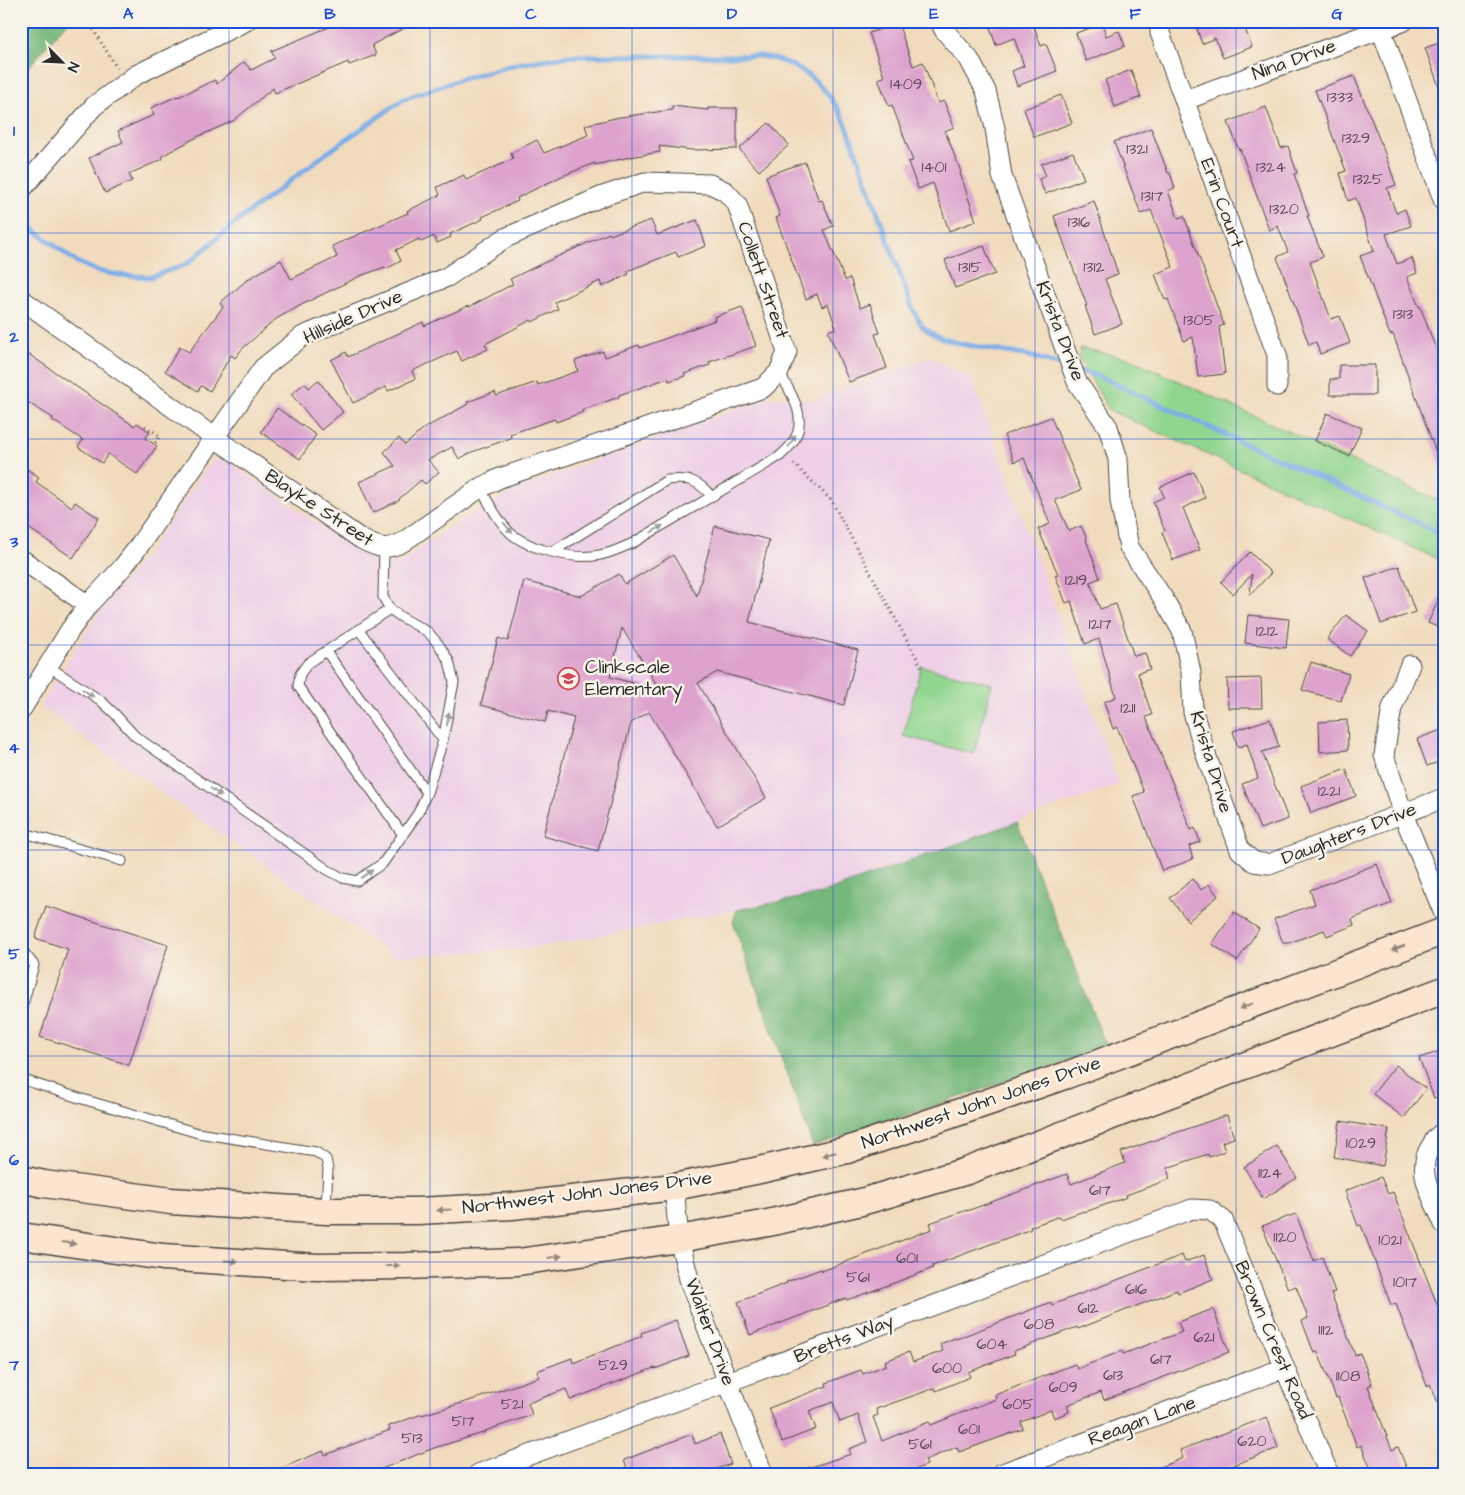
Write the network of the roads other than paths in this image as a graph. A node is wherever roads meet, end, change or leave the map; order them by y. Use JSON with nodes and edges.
{"nodes":[{"id":1,"x":246,"y":21,"type":"edge"},
{"id":2,"x":940,"y":21,"type":"edge"},
{"id":3,"x":1160,"y":21,"type":"edge"},
{"id":4,"x":1404,"y":21,"type":"edge"},
{"id":5,"x":1380,"y":25,"type":"edge"},
{"id":6,"x":1185,"y":100,"type":"junction"},
{"id":7,"x":26,"y":184,"type":"edge"},
{"id":8,"x":725,"y":190,"type":"joint"},
{"id":9,"x":1444,"y":202,"type":"edge"},
{"id":10,"x":21,"y":299,"type":"edge"},
{"id":11,"x":779,"y":372,"type":"junction"},
{"id":12,"x":1277,"y":386,"type":"dead end"},
{"id":13,"x":215,"y":438,"type":"junction"},
{"id":14,"x":480,"y":488,"type":"junction"},
{"id":15,"x":711,"y":496,"type":"junction"},
{"id":16,"x":384,"y":548,"type":"junction"},
{"id":17,"x":552,"y":552,"type":"junction"},
{"id":18,"x":21,"y":559,"type":"edge"},
{"id":19,"x":88,"y":605,"type":"junction"},
{"id":20,"x":390,"y":609,"type":"junction"},
{"id":21,"x":359,"y":630,"type":"junction"},
{"id":22,"x":326,"y":651,"type":"junction"},
{"id":23,"x":1410,"y":665,"type":"dead end"},
{"id":24,"x":48,"y":666,"type":"junction"},
{"id":25,"x":21,"y":710,"type":"edge"},
{"id":26,"x":443,"y":740,"type":"junction"},
{"id":27,"x":427,"y":793,"type":"junction"},
{"id":28,"x":1444,"y":798,"type":"edge"},
{"id":29,"x":1403,"y":814,"type":"junction"},
{"id":30,"x":21,"y":832,"type":"edge"},
{"id":31,"x":403,"y":835,"type":"junction"},
{"id":32,"x":122,"y":861,"type":"dead end"},
{"id":33,"x":1254,"y":862,"type":"joint"},
{"id":34,"x":1444,"y":914,"type":"edge"},
{"id":35,"x":1444,"y":931,"type":"edge"},
{"id":36,"x":21,"y":949,"type":"edge"},
{"id":37,"x":1444,"y":990,"type":"edge"},
{"id":38,"x":21,"y":1011,"type":"edge"},
{"id":39,"x":21,"y":1079,"type":"edge"},
{"id":40,"x":1444,"y":1132,"type":"edge"},
{"id":41,"x":21,"y":1179,"type":"edge"},
{"id":42,"x":674,"y":1187,"type":"junction"},
{"id":43,"x":1210,"y":1210,"type":"joint"},
{"id":44,"x":326,"y":1211,"type":"junction"},
{"id":45,"x":1444,"y":1224,"type":"edge"},
{"id":46,"x":21,"y":1236,"type":"edge"},
{"id":47,"x":679,"y":1239,"type":"junction"},
{"id":48,"x":1284,"y":1368,"type":"junction"},
{"id":49,"x":728,"y":1382,"type":"junction"},
{"id":50,"x":478,"y":1474,"type":"edge"},
{"id":51,"x":763,"y":1474,"type":"edge"},
{"id":52,"x":1000,"y":1474,"type":"edge"},
{"id":53,"x":1329,"y":1474,"type":"edge"}],
"edges":[{"from":1,"to":7,"type":"street"},
{"from":2,"to":33,"type":"street","name":"Krista Drive"},
{"from":3,"to":6,"type":"street","name":"Erin Court"},
{"from":4,"to":5,"type":"street","name":"Nina Drive"},
{"from":5,"to":6,"type":"street","name":"Nina Drive"},
{"from":5,"to":9,"type":"street"},
{"from":6,"to":12,"type":"street","name":"Erin Court"},
{"from":8,"to":11,"type":"street","name":"Collett Street"},
{"from":8,"to":13,"type":"street","name":"Hillside Drive"},
{"from":10,"to":13,"type":"street","name":"Blayke Street"},
{"from":11,"to":14,"type":"street","name":"Blayke Street"},
{"from":15,"to":11,"type":"lane","one_way":true},
{"from":13,"to":16,"type":"street","name":"Blayke Street"},
{"from":13,"to":19,"type":"street","name":"Hillside Drive"},
{"from":14,"to":16,"type":"street","name":"Blayke Street"},
{"from":14,"to":17,"type":"lane","one_way":true},
{"from":17,"to":15,"type":"lane","one_way":true},
{"from":15,"to":17,"type":"lane"},
{"from":16,"to":20,"type":"lane"},
{"from":18,"to":19,"type":"street"},
{"from":19,"to":24,"type":"street","name":"Hillside Drive"},
{"from":20,"to":21,"type":"lane"},
{"from":26,"to":20,"type":"lane","one_way":true},
{"from":21,"to":22,"type":"lane"},
{"from":21,"to":26,"type":"lane"},
{"from":22,"to":27,"type":"lane"},
{"from":22,"to":31,"type":"lane"},
{"from":23,"to":29,"type":"street"},
{"from":24,"to":25,"type":"street","name":"Hillside Drive"},
{"from":24,"to":31,"type":"lane","one_way":true},
{"from":26,"to":27,"type":"lane"},
{"from":27,"to":31,"type":"lane"},
{"from":28,"to":29,"type":"street","name":"Daughters Drive"},
{"from":29,"to":33,"type":"street","name":"Daughters Drive"},
{"from":29,"to":34,"type":"street"},
{"from":30,"to":32,"type":"lane"},
{"from":35,"to":42,"type":"main road","name":"Northwest John Jones Drive","one_way":true},
{"from":36,"to":38,"type":"lane"},
{"from":37,"to":47,"type":"main road"},
{"from":39,"to":44,"type":"lane"},
{"from":40,"to":45,"type":"street"},
{"from":41,"to":44,"type":"main road","name":"Northwest John Jones Drive"},
{"from":42,"to":44,"type":"main road","name":"Northwest John Jones Drive","one_way":true},
{"from":42,"to":47,"type":"street","name":"Walter Drive"},
{"from":43,"to":48,"type":"street","name":"Brown Crest Road"},
{"from":43,"to":49,"type":"street","name":"Bretts Way"},
{"from":46,"to":47,"type":"main road","one_way":true},
{"from":47,"to":49,"type":"street","name":"Walter Drive"},
{"from":48,"to":52,"type":"street","name":"Reagan Lane"},
{"from":48,"to":53,"type":"street","name":"Brown Crest Road"},
{"from":49,"to":50,"type":"street","name":"Bretts Way"},
{"from":49,"to":51,"type":"street","name":"Walter Drive"}]}
